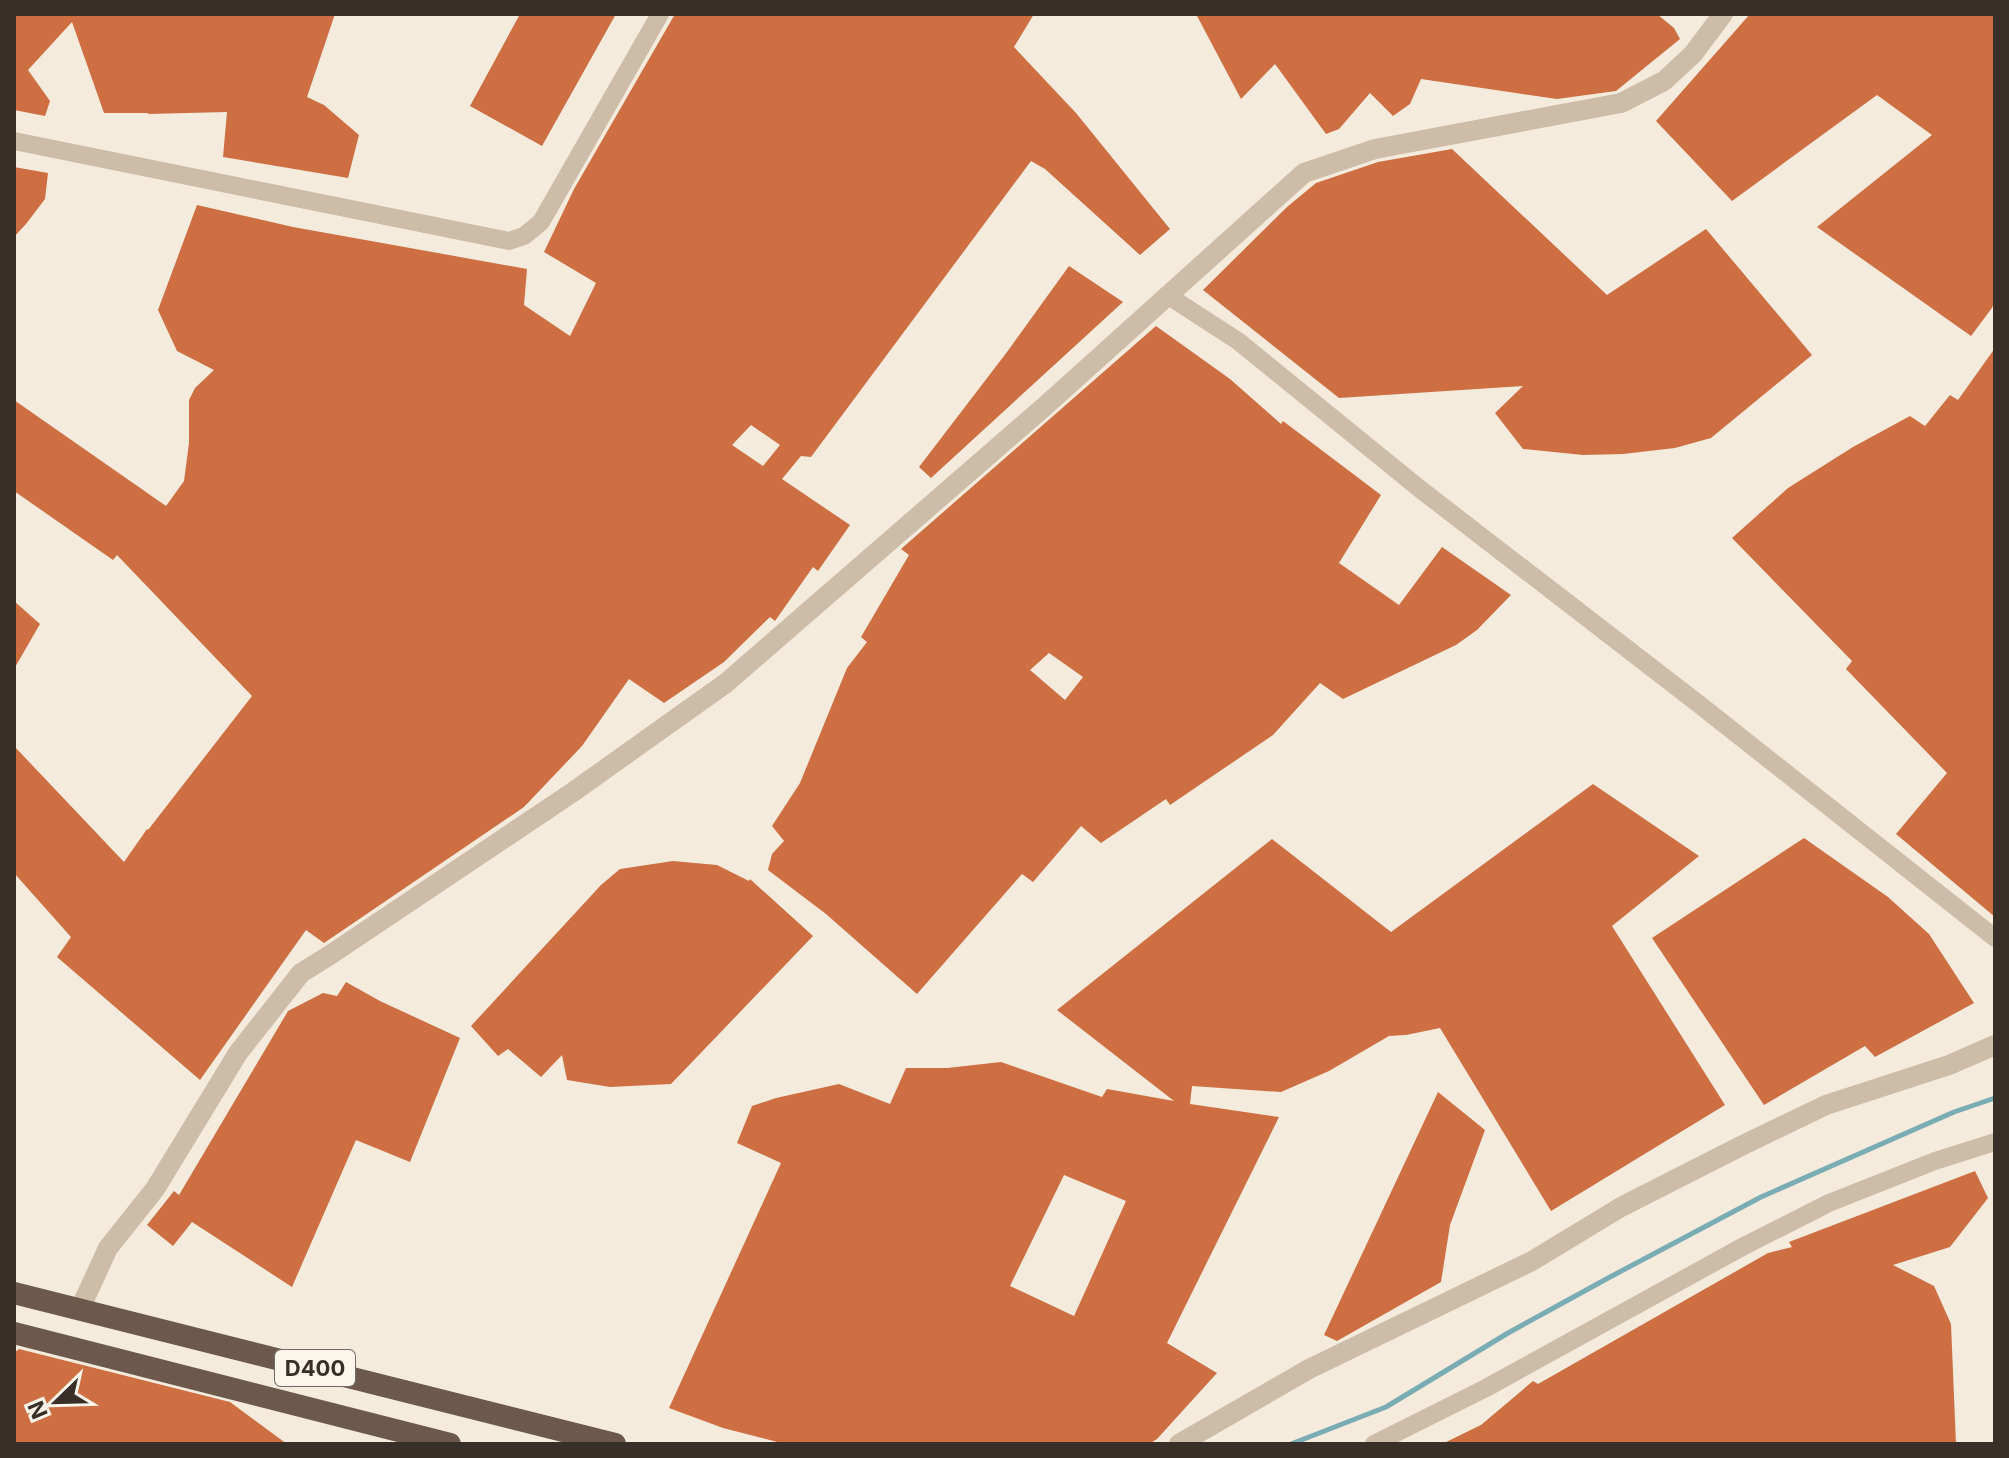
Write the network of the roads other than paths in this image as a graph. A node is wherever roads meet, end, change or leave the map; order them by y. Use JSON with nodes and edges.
{"nodes":[{"id":1,"x":660,"y":14,"type":"edge"},
{"id":2,"x":1723,"y":14,"type":"edge"},
{"id":3,"x":14,"y":141,"type":"edge"},
{"id":4,"x":1167,"y":295,"type":"junction"},
{"id":5,"x":1995,"y":938,"type":"edge"},
{"id":6,"x":1995,"y":1045,"type":"edge"},
{"id":7,"x":1995,"y":1142,"type":"edge"},
{"id":8,"x":14,"y":1293,"type":"edge"},
{"id":9,"x":80,"y":1309,"type":"junction"},
{"id":10,"x":14,"y":1333,"type":"edge"},
{"id":11,"x":450,"y":1444,"type":"edge"},
{"id":12,"x":615,"y":1444,"type":"edge"},
{"id":13,"x":1179,"y":1444,"type":"edge"},
{"id":14,"x":1374,"y":1444,"type":"edge"}],
"edges":[{"from":1,"to":3,"type":"street"},
{"from":2,"to":4,"type":"street"},
{"from":4,"to":5,"type":"street"},
{"from":4,"to":9,"type":"street"},
{"from":6,"to":13,"type":"street"},
{"from":7,"to":14,"type":"street"},
{"from":8,"to":9,"type":"highway","number":"D400"},
{"from":9,"to":12,"type":"highway","number":"D400"},
{"from":10,"to":11,"type":"highway","number":"D400"}]}
